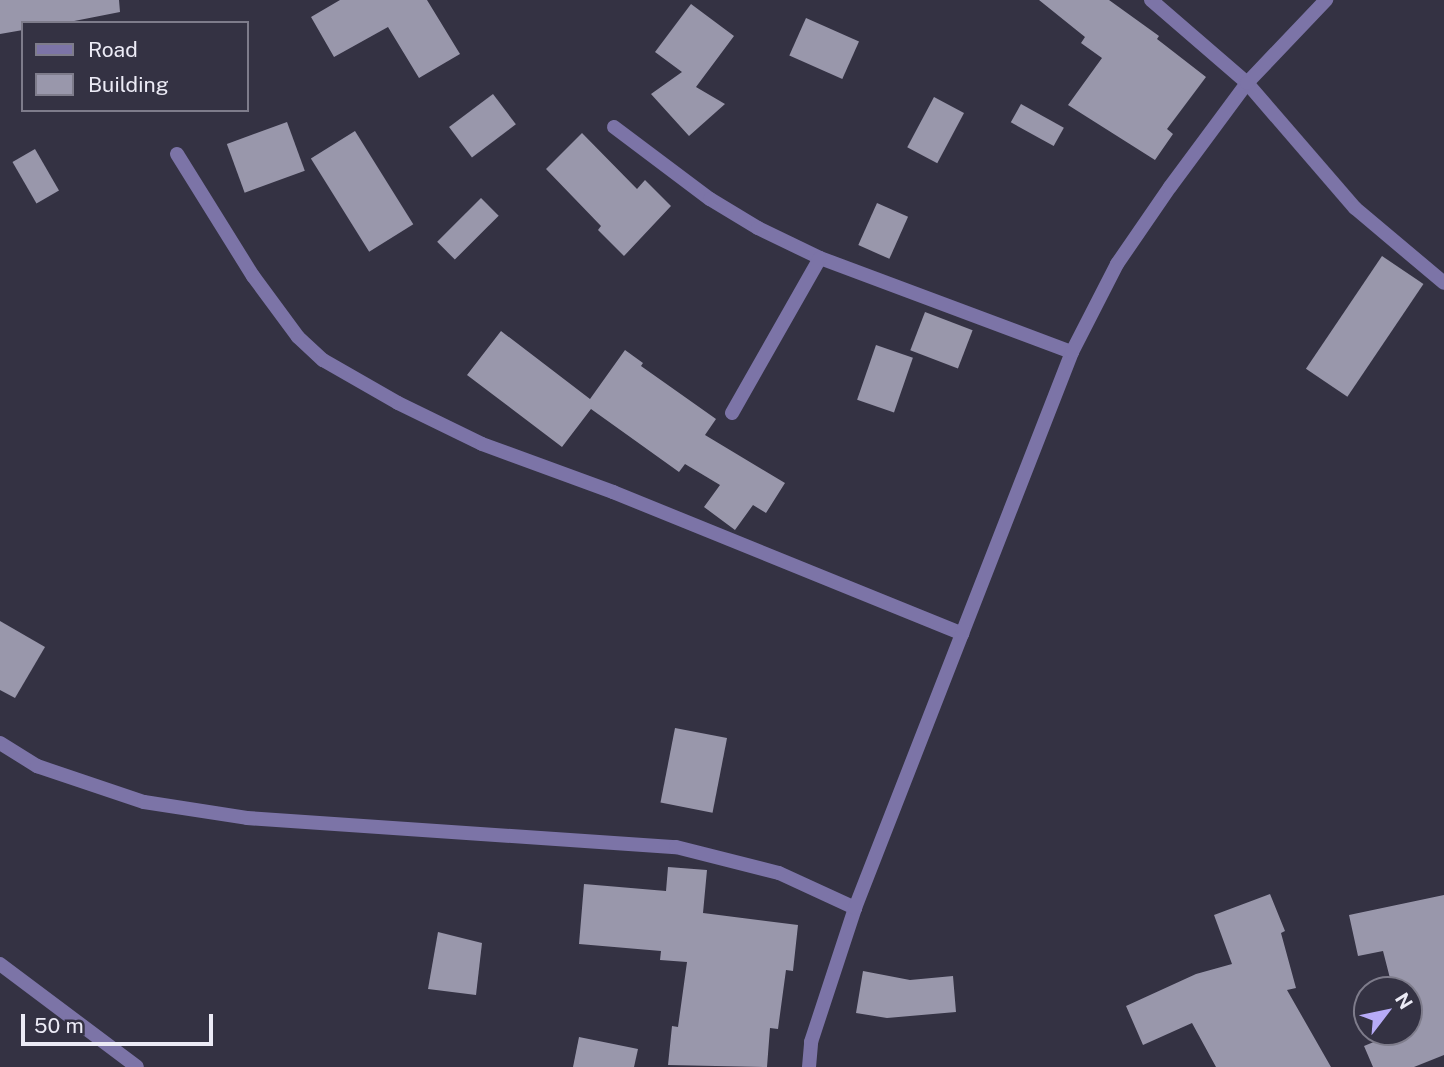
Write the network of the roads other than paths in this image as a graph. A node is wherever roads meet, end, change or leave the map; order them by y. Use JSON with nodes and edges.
{"nodes":[{"id":1,"x":1151,"y":0,"type":"edge"},
{"id":2,"x":1325,"y":0,"type":"edge"},
{"id":3,"x":1247,"y":83,"type":"junction"},
{"id":4,"x":614,"y":127,"type":"dead end"},
{"id":5,"x":177,"y":154,"type":"dead end"},
{"id":6,"x":820,"y":258,"type":"junction"},
{"id":7,"x":1444,"y":283,"type":"edge"},
{"id":8,"x":1072,"y":352,"type":"junction"},
{"id":9,"x":732,"y":413,"type":"dead end"},
{"id":10,"x":962,"y":634,"type":"junction"},
{"id":11,"x":0,"y":743,"type":"edge"},
{"id":12,"x":855,"y":908,"type":"junction"},
{"id":13,"x":0,"y":964,"type":"edge"},
{"id":14,"x":137,"y":1067,"type":"edge"},
{"id":15,"x":809,"y":1067,"type":"edge"}],
"edges":[{"from":1,"to":3,"type":"street"},
{"from":2,"to":3,"type":"street"},
{"from":3,"to":7,"type":"street"},
{"from":3,"to":8,"type":"street"},
{"from":4,"to":6,"type":"street"},
{"from":5,"to":10,"type":"street"},
{"from":6,"to":8,"type":"street"},
{"from":6,"to":9,"type":"street"},
{"from":8,"to":10,"type":"street"},
{"from":10,"to":12,"type":"street"},
{"from":11,"to":12,"type":"street"},
{"from":12,"to":15,"type":"street"},
{"from":13,"to":14,"type":"street"}]}
